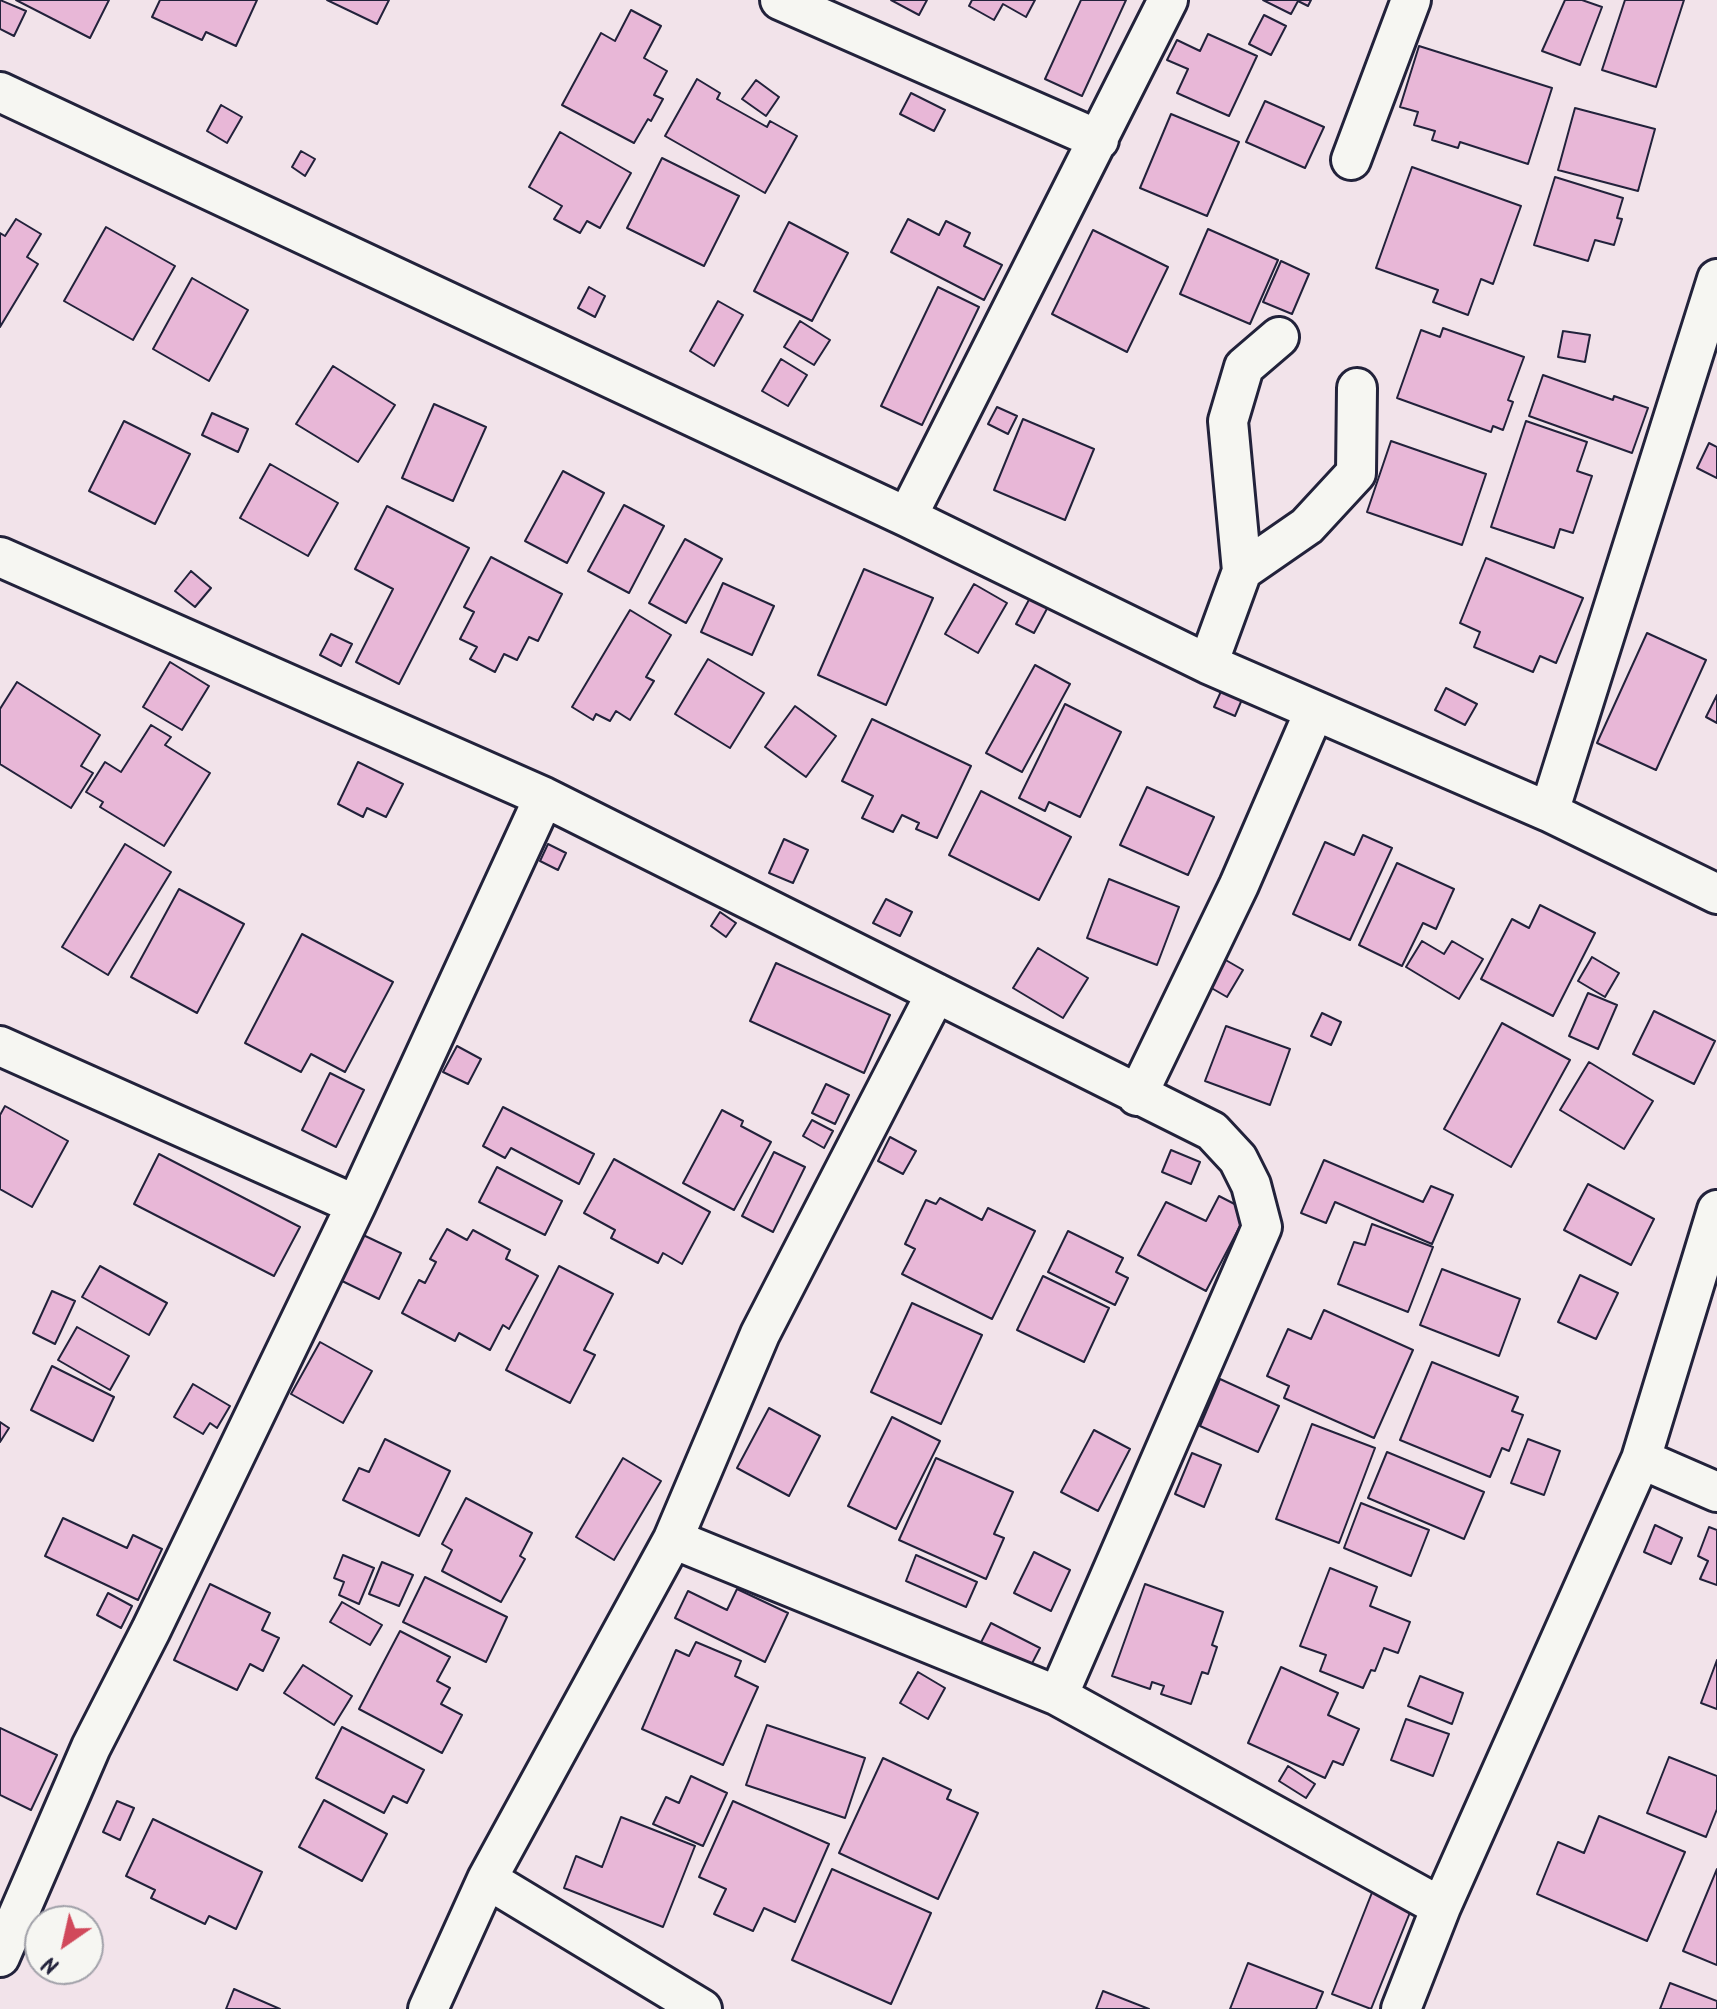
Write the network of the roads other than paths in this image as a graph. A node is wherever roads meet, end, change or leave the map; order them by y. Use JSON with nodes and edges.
{"nodes":[{"id":1,"x":780,"y":0,"type":"edge"},
{"id":2,"x":1168,"y":0,"type":"edge"},
{"id":3,"x":1411,"y":0,"type":"edge"},
{"id":4,"x":0,"y":92,"type":"edge"},
{"id":5,"x":1099,"y":140,"type":"junction"},
{"id":6,"x":1351,"y":160,"type":"dead end"},
{"id":7,"x":1717,"y":279,"type":"edge"},
{"id":8,"x":1279,"y":337,"type":"dead end"},
{"id":9,"x":1357,"y":388,"type":"dead end"},
{"id":10,"x":907,"y":517,"type":"junction"},
{"id":11,"x":0,"y":557,"type":"edge"},
{"id":12,"x":1242,"y":571,"type":"junction"},
{"id":13,"x":1208,"y":664,"type":"junction"},
{"id":14,"x":1314,"y":712,"type":"junction"},
{"id":15,"x":544,"y":797,"type":"junction"},
{"id":16,"x":1549,"y":812,"type":"junction"},
{"id":17,"x":1717,"y":894,"type":"edge"},
{"id":18,"x":936,"y":993,"type":"junction"},
{"id":19,"x":0,"y":1046,"type":"edge"},
{"id":20,"x":1137,"y":1096,"type":"junction"},
{"id":21,"x":356,"y":1205,"type":"junction"},
{"id":22,"x":1717,"y":1210,"type":"edge"},
{"id":23,"x":1641,"y":1459,"type":"junction"},
{"id":24,"x":1717,"y":1492,"type":"edge"},
{"id":25,"x":673,"y":1539,"type":"junction"},
{"id":26,"x":1058,"y":1696,"type":"junction"},
{"id":27,"x":487,"y":1879,"type":"junction"},
{"id":28,"x":1441,"y":1907,"type":"junction"},
{"id":29,"x":0,"y":1957,"type":"edge"},
{"id":30,"x":428,"y":2009,"type":"edge"},
{"id":31,"x":702,"y":2009,"type":"edge"},
{"id":32,"x":1401,"y":2009,"type":"edge"}],
"edges":[{"from":1,"to":5,"type":"street"},
{"from":2,"to":5,"type":"street"},
{"from":3,"to":6,"type":"street"},
{"from":4,"to":10,"type":"street"},
{"from":5,"to":10,"type":"street"},
{"from":7,"to":16,"type":"street"},
{"from":8,"to":12,"type":"street"},
{"from":9,"to":12,"type":"street"},
{"from":10,"to":13,"type":"street"},
{"from":11,"to":15,"type":"street"},
{"from":12,"to":13,"type":"street"},
{"from":13,"to":14,"type":"street"},
{"from":14,"to":16,"type":"street"},
{"from":14,"to":20,"type":"street"},
{"from":15,"to":18,"type":"street"},
{"from":15,"to":21,"type":"street"},
{"from":16,"to":17,"type":"street"},
{"from":18,"to":20,"type":"street"},
{"from":18,"to":25,"type":"street"},
{"from":19,"to":21,"type":"street"},
{"from":20,"to":26,"type":"street"},
{"from":21,"to":29,"type":"street"},
{"from":22,"to":23,"type":"street"},
{"from":23,"to":24,"type":"street"},
{"from":23,"to":28,"type":"street"},
{"from":25,"to":26,"type":"street"},
{"from":25,"to":27,"type":"street"},
{"from":26,"to":28,"type":"street"},
{"from":27,"to":30,"type":"street"},
{"from":27,"to":31,"type":"street"},
{"from":28,"to":32,"type":"street"}]}
